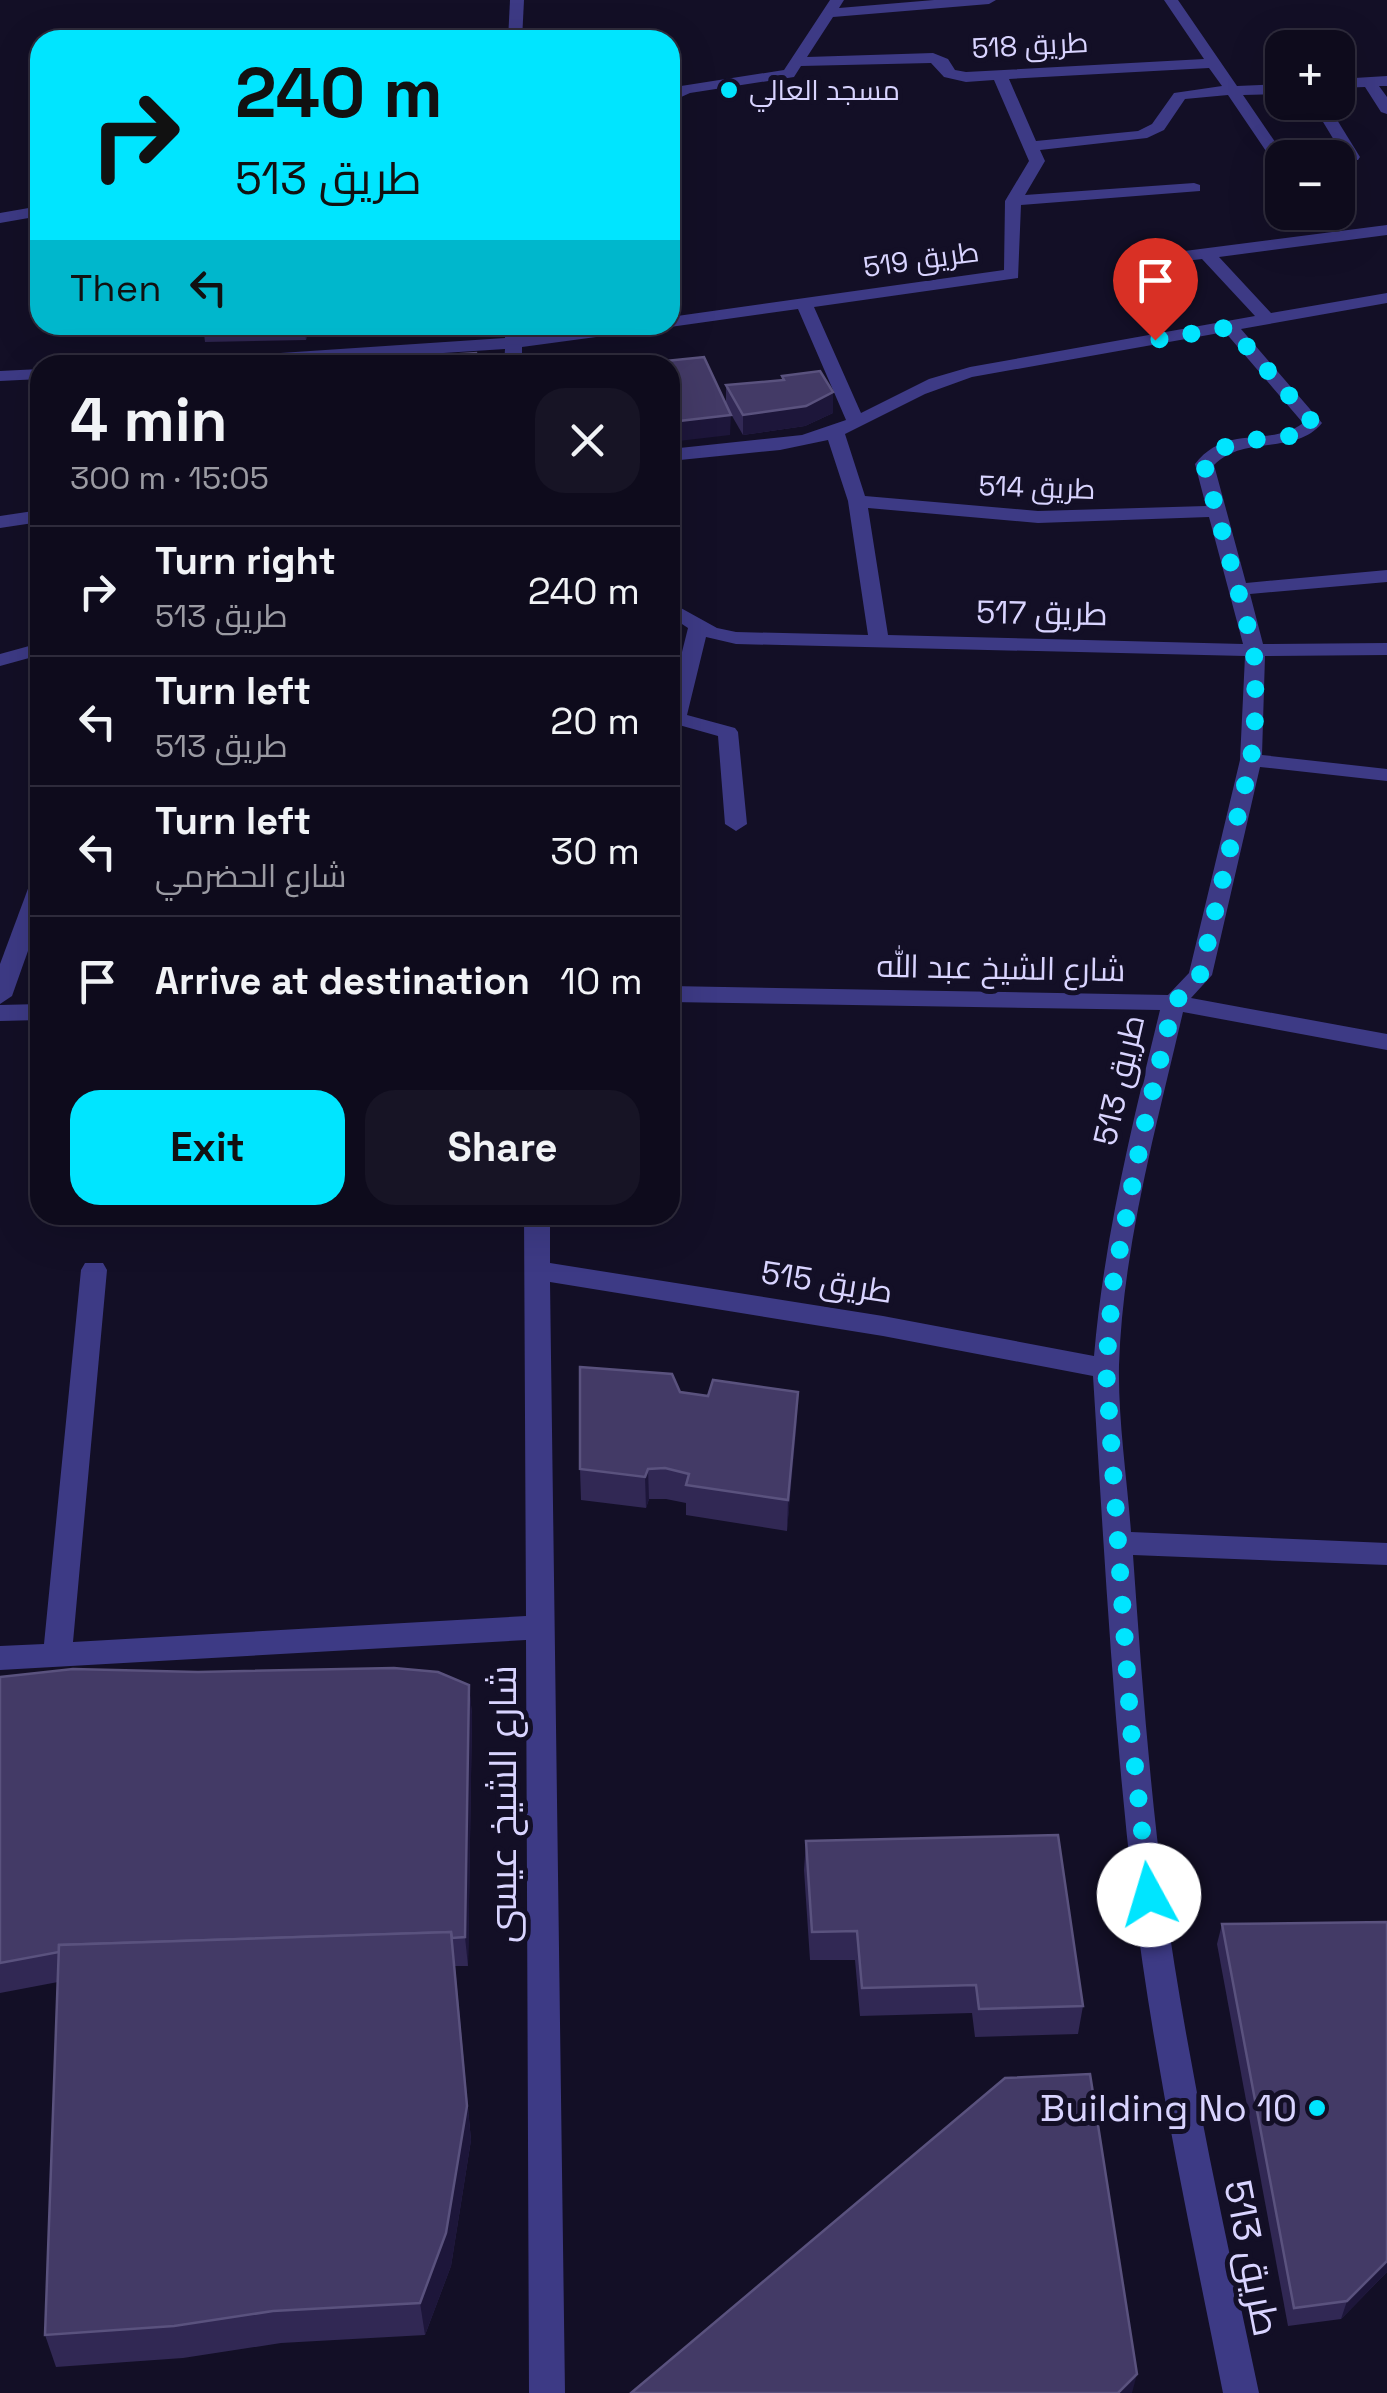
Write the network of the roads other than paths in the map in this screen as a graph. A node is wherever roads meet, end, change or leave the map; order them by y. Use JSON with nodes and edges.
{"nodes":[{"id":1,"x":517,"y":0,"type":"edge"},
{"id":2,"x":989,"y":0,"type":"edge"},
{"id":3,"x":1171,"y":0,"type":"edge"},
{"id":4,"x":832,"y":7,"type":"edge"},
{"id":5,"x":516,"y":30,"type":"edge"},
{"id":6,"x":800,"y":62,"type":"junction"},
{"id":7,"x":1212,"y":64,"type":"junction"},
{"id":8,"x":999,"y":75,"type":"junction"},
{"id":9,"x":1387,"y":80,"type":"edge"},
{"id":10,"x":1369,"y":82,"type":"junction"},
{"id":11,"x":1355,"y":83,"type":"edge"},
{"id":12,"x":1265,"y":89,"type":"edge"},
{"id":13,"x":680,"y":92,"type":"edge"},
{"id":14,"x":1234,"y":92,"type":"junction"},
{"id":15,"x":1387,"y":109,"type":"edge"},
{"id":16,"x":1266,"y":140,"type":"edge"},
{"id":17,"x":1033,"y":146,"type":"junction"},
{"id":18,"x":1194,"y":188,"type":"dead end"},
{"id":19,"x":1013,"y":201,"type":"junction"},
{"id":20,"x":30,"y":212,"type":"edge"},
{"id":21,"x":0,"y":218,"type":"edge"},
{"id":22,"x":1387,"y":230,"type":"edge"},
{"id":23,"x":1207,"y":254,"type":"junction"},
{"id":24,"x":1144,"y":261,"type":"dead end"},
{"id":25,"x":1387,"y":298,"type":"edge"},
{"id":26,"x":804,"y":304,"type":"junction"},
{"id":27,"x":1267,"y":319,"type":"junction"},
{"id":28,"x":680,"y":321,"type":"edge"},
{"id":29,"x":1230,"y":327,"type":"junction"},
{"id":30,"x":503,"y":335,"type":"edge"},
{"id":31,"x":285,"y":355,"type":"edge"},
{"id":32,"x":30,"y":374,"type":"edge"},
{"id":33,"x":0,"y":376,"type":"edge"},
{"id":34,"x":855,"y":421,"type":"junction"},
{"id":35,"x":835,"y":432,"type":"junction"},
{"id":36,"x":680,"y":454,"type":"edge"},
{"id":37,"x":857,"y":501,"type":"junction"},
{"id":38,"x":1216,"y":511,"type":"junction"},
{"id":39,"x":30,"y":518,"type":"edge"},
{"id":40,"x":0,"y":522,"type":"edge"},
{"id":41,"x":1387,"y":576,"type":"edge"},
{"id":42,"x":1241,"y":589,"type":"junction"},
{"id":43,"x":680,"y":614,"type":"edge"},
{"id":44,"x":699,"y":625,"type":"junction"},
{"id":45,"x":879,"y":642,"type":"junction"},
{"id":46,"x":1387,"y":649,"type":"edge"},
{"id":47,"x":1254,"y":650,"type":"junction"},
{"id":48,"x":30,"y":652,"type":"edge"},
{"id":49,"x":0,"y":660,"type":"edge"},
{"id":50,"x":680,"y":694,"type":"edge"},
{"id":51,"x":680,"y":722,"type":"edge"},
{"id":52,"x":1251,"y":760,"type":"junction"},
{"id":53,"x":1387,"y":774,"type":"edge"},
{"id":54,"x":736,"y":824,"type":"dead end"},
{"id":55,"x":30,"y":914,"type":"edge"},
{"id":56,"x":680,"y":994,"type":"edge"},
{"id":57,"x":0,"y":996,"type":"edge"},
{"id":58,"x":1174,"y":1003,"type":"junction"},
{"id":59,"x":30,"y":1012,"type":"edge"},
{"id":60,"x":0,"y":1014,"type":"edge"},
{"id":61,"x":1387,"y":1042,"type":"edge"},
{"id":62,"x":538,"y":1225,"type":"edge"},
{"id":63,"x":94,"y":1270,"type":"dead end"},
{"id":64,"x":536,"y":1270,"type":"junction"},
{"id":65,"x":1106,"y":1368,"type":"junction"},
{"id":66,"x":1118,"y":1543,"type":"junction"},
{"id":67,"x":1387,"y":1554,"type":"edge"},
{"id":68,"x":542,"y":1627,"type":"junction"},
{"id":69,"x":57,"y":1654,"type":"junction"},
{"id":70,"x":0,"y":1658,"type":"edge"},
{"id":71,"x":547,"y":2393,"type":"edge"},
{"id":72,"x":1242,"y":2393,"type":"edge"}],
"edges":[{"from":1,"to":5,"type":"street"},
{"from":2,"to":4,"type":"street"},
{"from":3,"to":7,"type":"street"},
{"from":4,"to":6,"type":"street"},
{"from":6,"to":8,"type":"street","name":"طريق 518"},
{"from":6,"to":13,"type":"street"},
{"from":7,"to":8,"type":"street","name":"طريق 518"},
{"from":7,"to":14,"type":"street"},
{"from":8,"to":17,"type":"street"},
{"from":9,"to":10,"type":"street"},
{"from":10,"to":11,"type":"street"},
{"from":10,"to":15,"type":"street"},
{"from":12,"to":14,"type":"street"},
{"from":14,"to":16,"type":"street"},
{"from":14,"to":17,"type":"street"},
{"from":17,"to":19,"type":"street","name":"طريق 519"},
{"from":18,"to":19,"type":"street"},
{"from":19,"to":26,"type":"street","name":"طريق 519"},
{"from":20,"to":21,"type":"street"},
{"from":22,"to":23,"type":"street"},
{"from":23,"to":24,"type":"street"},
{"from":23,"to":27,"type":"street"},
{"from":25,"to":27,"type":"street"},
{"from":26,"to":28,"type":"street","name":"طريق 519"},
{"from":26,"to":34,"type":"street"},
{"from":27,"to":29,"type":"street"},
{"from":29,"to":34,"type":"street"},
{"from":29,"to":38,"type":"street","name":"طريق 513"},
{"from":30,"to":31,"type":"street"},
{"from":32,"to":33,"type":"street"},
{"from":34,"to":35,"type":"street"},
{"from":35,"to":36,"type":"street"},
{"from":35,"to":37,"type":"street"},
{"from":37,"to":38,"type":"street","name":"طريق 514"},
{"from":37,"to":45,"type":"street"},
{"from":38,"to":42,"type":"street","name":"طريق 513"},
{"from":39,"to":40,"type":"street"},
{"from":41,"to":42,"type":"street"},
{"from":42,"to":47,"type":"street","name":"طريق 513"},
{"from":43,"to":44,"type":"street","name":"طريق 517"},
{"from":44,"to":45,"type":"street","name":"طريق 517"},
{"from":44,"to":50,"type":"street"},
{"from":45,"to":47,"type":"street","name":"طريق 517"},
{"from":46,"to":47,"type":"street","name":"طريق 517"},
{"from":47,"to":52,"type":"street","name":"طريق 513"},
{"from":48,"to":49,"type":"street"},
{"from":51,"to":54,"type":"street"},
{"from":52,"to":53,"type":"street"},
{"from":52,"to":58,"type":"street","name":"طريق 513"},
{"from":55,"to":57,"type":"street"},
{"from":56,"to":58,"type":"street","name":"شارع الشيخ عبد الله"},
{"from":58,"to":61,"type":"street","name":"شارع الشيخ عبد الله"},
{"from":58,"to":65,"type":"street","name":"طريق 513"},
{"from":59,"to":60,"type":"street"},
{"from":62,"to":64,"type":"street","name":"شارع الشيخ عيسى"},
{"from":63,"to":69,"type":"street"},
{"from":64,"to":65,"type":"street","name":"طريق 515"},
{"from":64,"to":68,"type":"street","name":"شارع الشيخ عيسى"},
{"from":65,"to":66,"type":"street","name":"طريق 513"},
{"from":66,"to":67,"type":"street"},
{"from":66,"to":72,"type":"street","name":"طريق 513"},
{"from":68,"to":69,"type":"street"},
{"from":68,"to":71,"type":"street","name":"شارع الشيخ عيسى"},
{"from":69,"to":70,"type":"street"}]}
